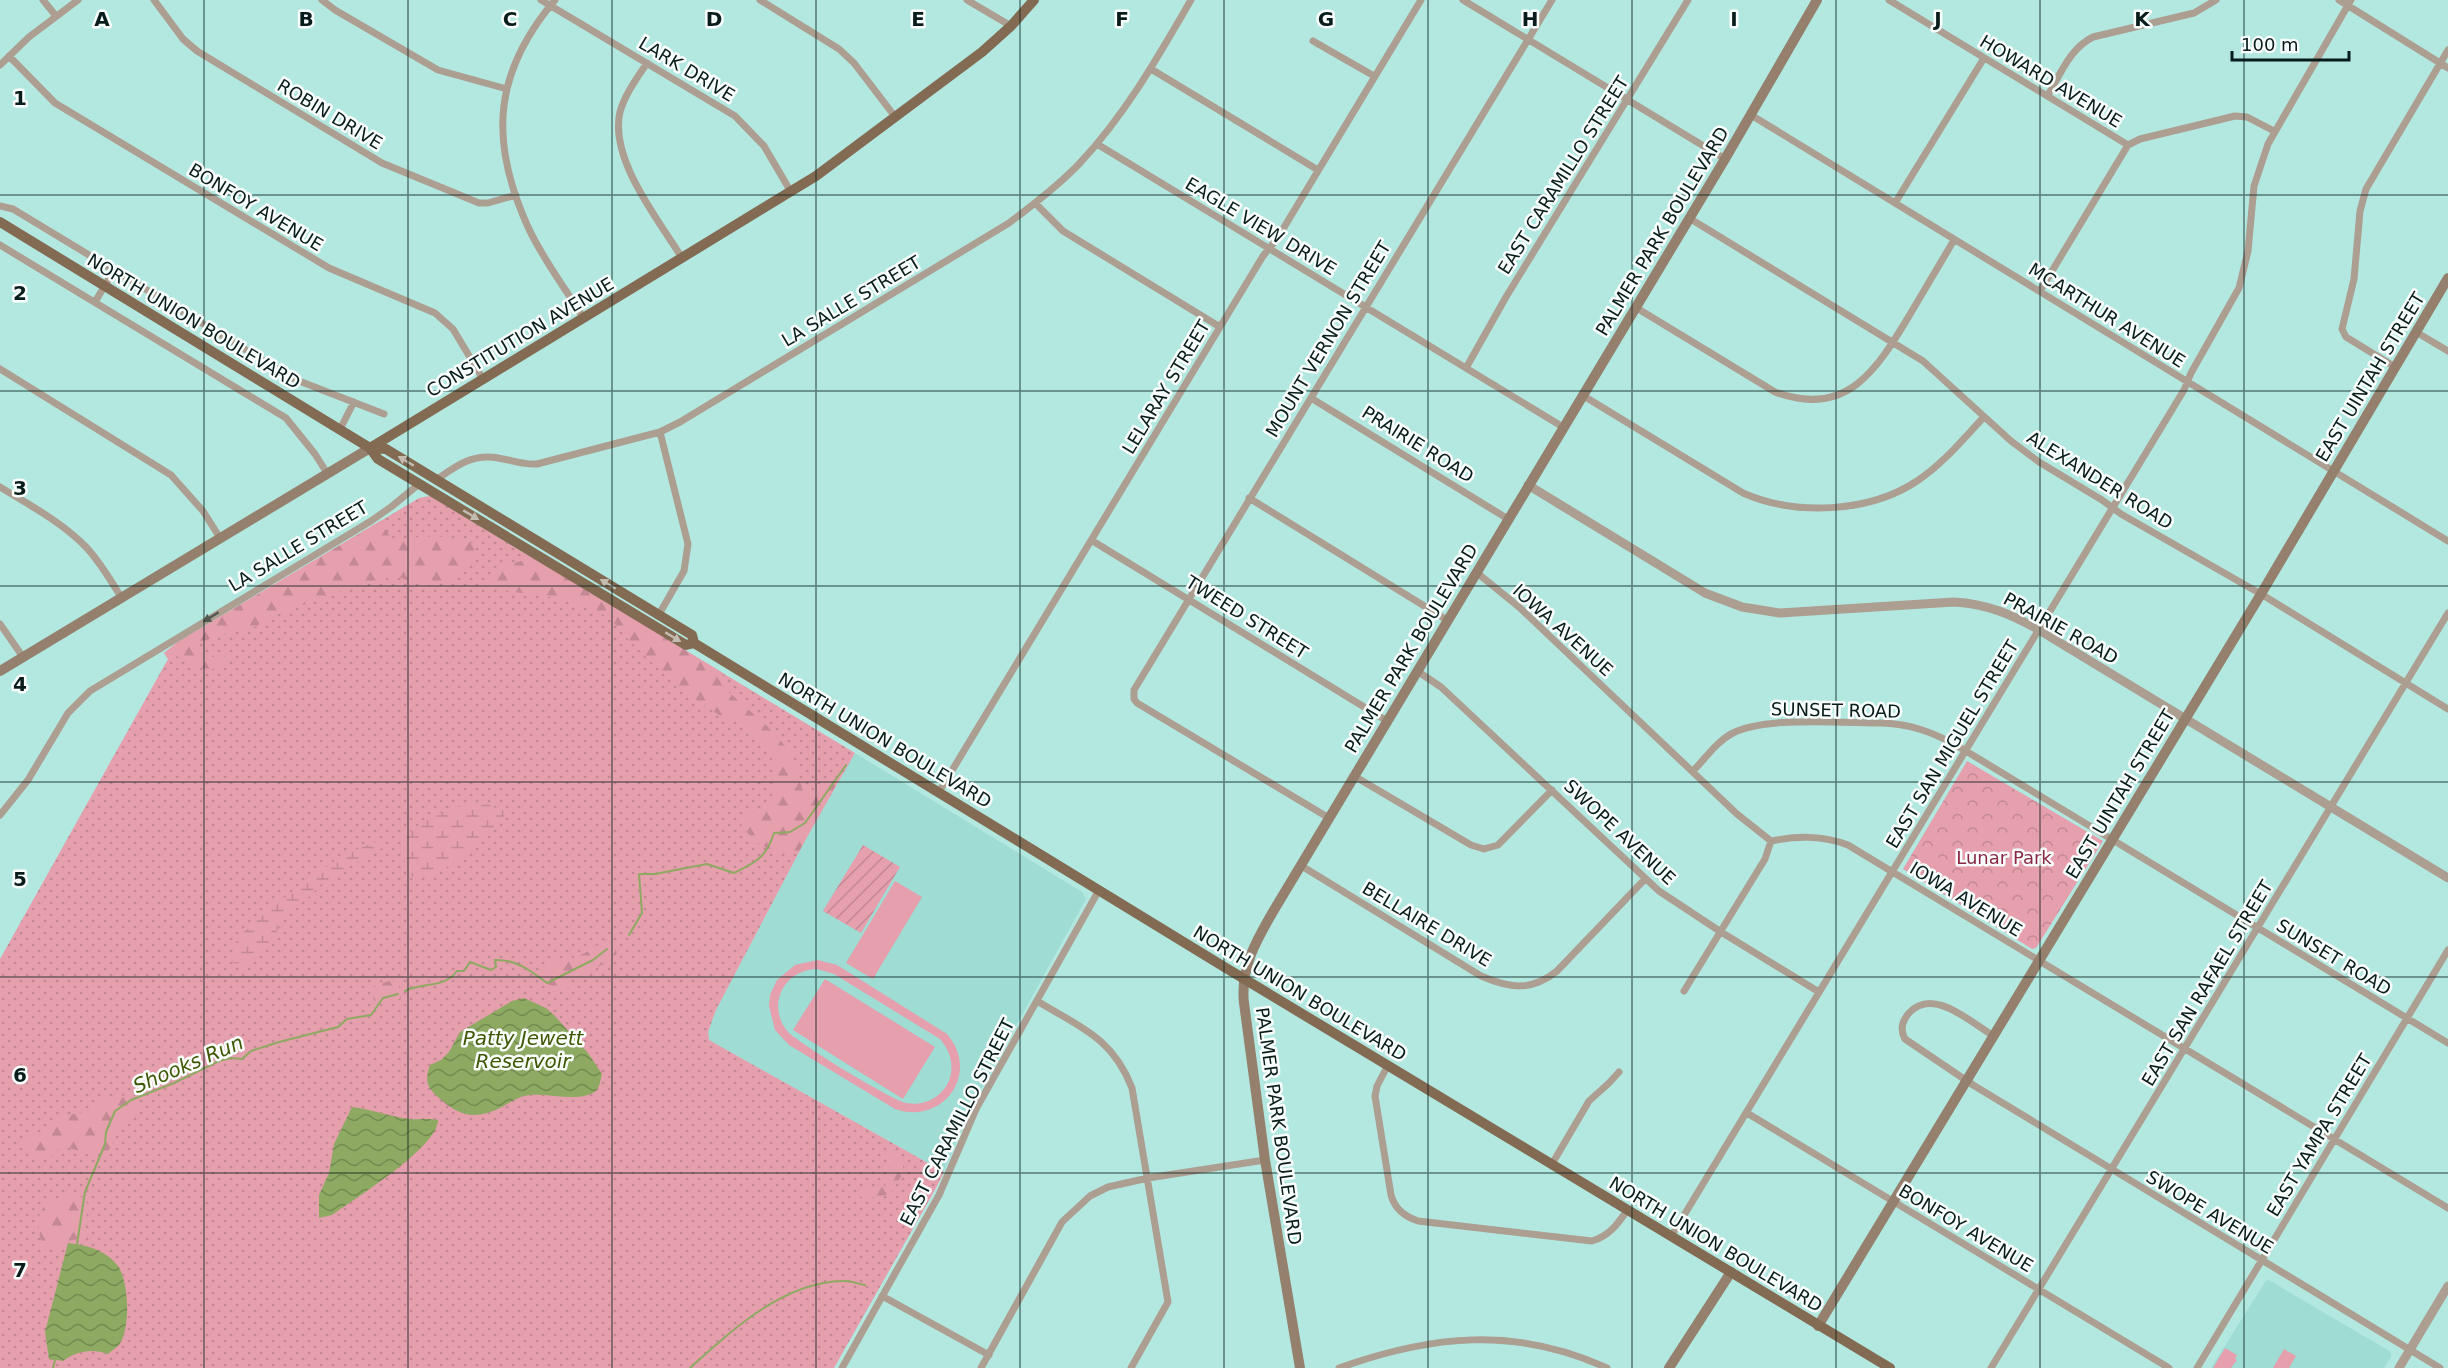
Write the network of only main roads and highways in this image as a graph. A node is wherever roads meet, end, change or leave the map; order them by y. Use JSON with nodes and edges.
{"nodes":[{"id":1,"x":1034,"y":0,"type":"edge"},
{"id":2,"x":1817,"y":0,"type":"edge"},
{"id":3,"x":0,"y":222,"type":"edge"},
{"id":4,"x":2448,"y":278,"type":"edge"},
{"id":5,"x":370,"y":448,"type":"junction"},
{"id":6,"x":694,"y":643,"type":"junction"},
{"id":7,"x":0,"y":671,"type":"edge"},
{"id":8,"x":1244,"y":977,"type":"junction"},
{"id":9,"x":1731,"y":1272,"type":"junction"},
{"id":10,"x":1818,"y":1326,"type":"junction"},
{"id":11,"x":1300,"y":1368,"type":"edge"},
{"id":12,"x":1669,"y":1368,"type":"edge"},
{"id":13,"x":1890,"y":1368,"type":"edge"}],
"edges":[{"from":1,"to":5,"type":"main road","name":"CONSTITUTION AVENUE"},
{"from":2,"to":8,"type":"main road","name":"PALMER PARK BOULEVARD"},
{"from":3,"to":5,"type":"main road","name":"NORTH UNION BOULEVARD"},
{"from":4,"to":10,"type":"main road","name":"EAST UINTAH STREET"},
{"from":5,"to":6,"type":"main road","name":"NORTH UNION BOULEVARD","one_way":true},
{"from":6,"to":5,"type":"main road","name":"NORTH UNION BOULEVARD","one_way":true},
{"from":5,"to":7,"type":"main road","name":"CONSTITUTION AVENUE"},
{"from":6,"to":8,"type":"main road","name":"NORTH UNION BOULEVARD"},
{"from":8,"to":9,"type":"main road","name":"NORTH UNION BOULEVARD"},
{"from":8,"to":11,"type":"main road","name":"PALMER PARK BOULEVARD"},
{"from":9,"to":10,"type":"main road","name":"NORTH UNION BOULEVARD"},
{"from":9,"to":12,"type":"main road"},
{"from":10,"to":13,"type":"main road","name":"NORTH UNION BOULEVARD"}]}
